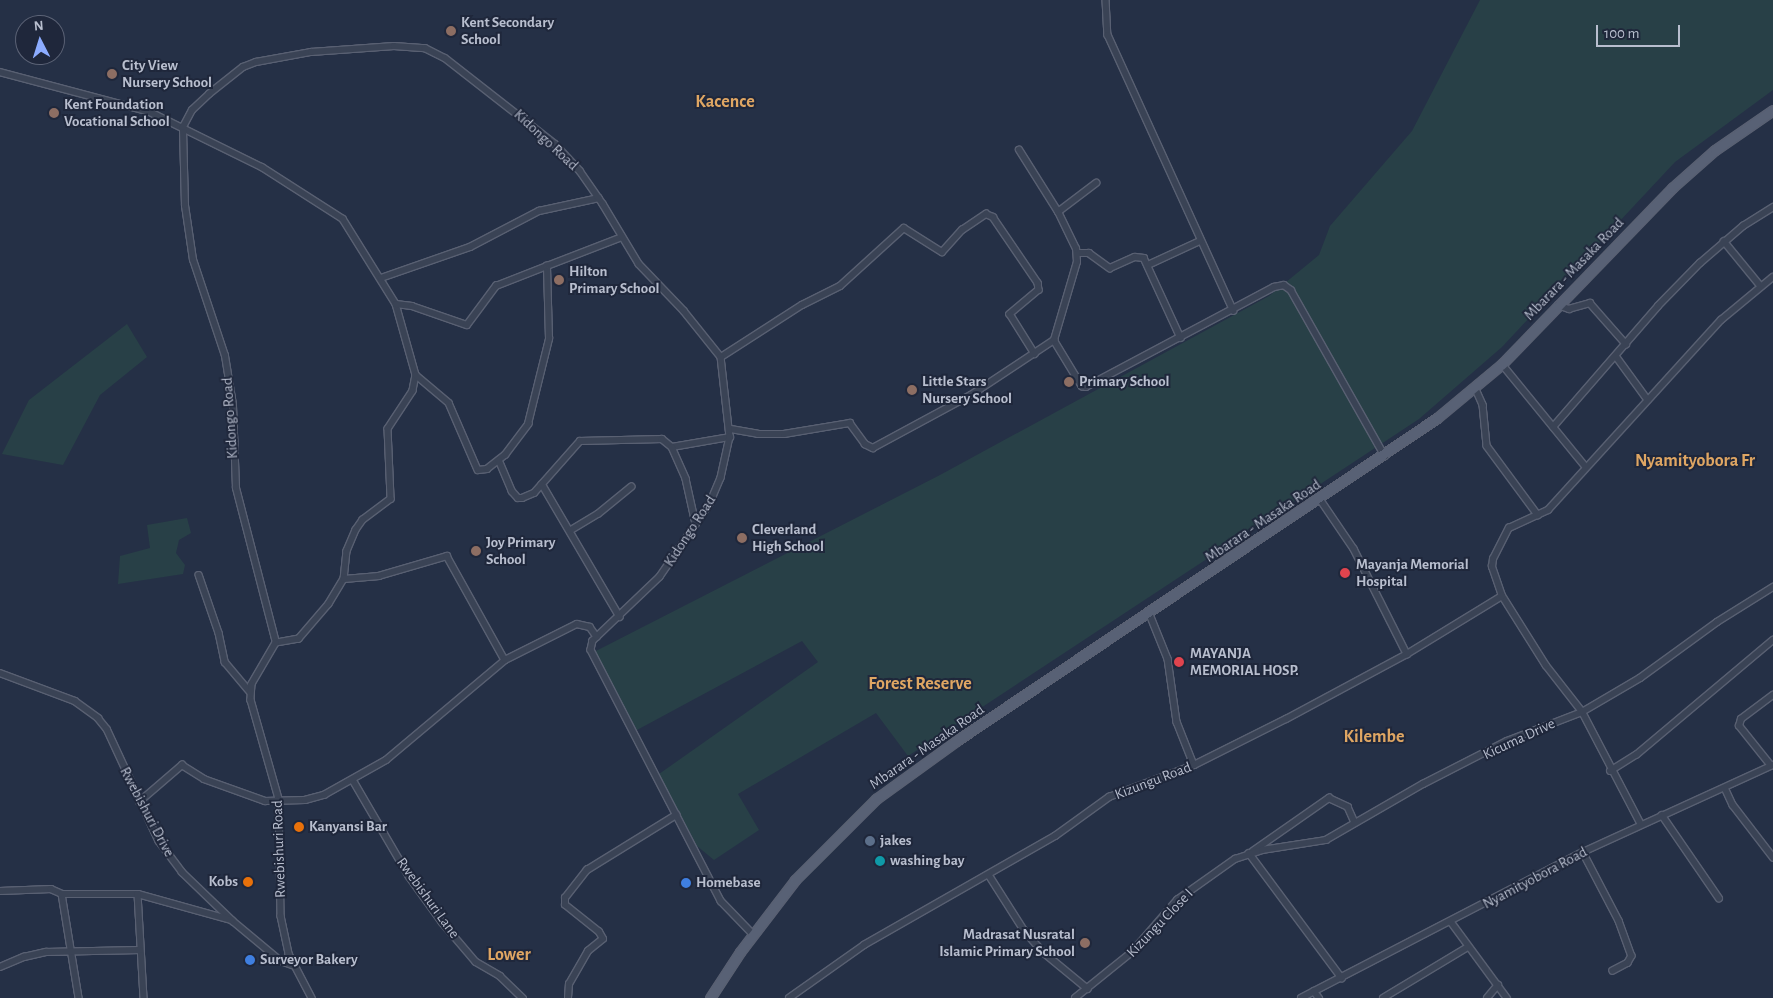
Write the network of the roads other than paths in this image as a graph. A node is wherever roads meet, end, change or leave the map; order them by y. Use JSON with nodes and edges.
{"nodes":[{"id":1,"x":1106,"y":0,"type":"edge"},
{"id":2,"x":0,"y":72,"type":"edge"},
{"id":3,"x":1773,"y":110,"type":"edge"},
{"id":4,"x":183,"y":127,"type":"junction"},
{"id":5,"x":1019,"y":150,"type":"dead end"},
{"id":6,"x":1096,"y":183,"type":"dead end"},
{"id":7,"x":599,"y":198,"type":"junction"},
{"id":8,"x":1773,"y":207,"type":"edge"},
{"id":9,"x":1058,"y":212,"type":"junction"},
{"id":10,"x":622,"y":237,"type":"junction"},
{"id":11,"x":1200,"y":240,"type":"junction"},
{"id":12,"x":1724,"y":241,"type":"junction"},
{"id":13,"x":1077,"y":253,"type":"junction"},
{"id":14,"x":1148,"y":265,"type":"junction"},
{"id":15,"x":547,"y":266,"type":"junction"},
{"id":16,"x":1773,"y":277,"type":"edge"},
{"id":17,"x":381,"y":278,"type":"junction"},
{"id":18,"x":1760,"y":285,"type":"junction"},
{"id":19,"x":396,"y":304,"type":"junction"},
{"id":20,"x":1558,"y":305,"type":"junction"},
{"id":21,"x":1234,"y":311,"type":"junction"},
{"id":22,"x":1181,"y":338,"type":"junction"},
{"id":23,"x":1054,"y":340,"type":"junction"},
{"id":24,"x":1626,"y":344,"type":"junction"},
{"id":25,"x":1035,"y":354,"type":"junction"},
{"id":26,"x":1616,"y":356,"type":"junction"},
{"id":27,"x":721,"y":358,"type":"junction"},
{"id":28,"x":1502,"y":364,"type":"junction"},
{"id":29,"x":416,"y":375,"type":"junction"},
{"id":30,"x":1475,"y":387,"type":"junction"},
{"id":31,"x":1648,"y":400,"type":"junction"},
{"id":32,"x":1553,"y":428,"type":"junction"},
{"id":33,"x":731,"y":429,"type":"junction"},
{"id":34,"x":730,"y":437,"type":"junction"},
{"id":35,"x":672,"y":447,"type":"junction"},
{"id":36,"x":1385,"y":456,"type":"junction"},
{"id":37,"x":499,"y":460,"type":"junction"},
{"id":38,"x":1586,"y":467,"type":"junction"},
{"id":39,"x":542,"y":484,"type":"junction"},
{"id":40,"x":631,"y":487,"type":"dead end"},
{"id":41,"x":1320,"y":499,"type":"junction"},
{"id":42,"x":1538,"y":515,"type":"junction"},
{"id":43,"x":696,"y":524,"type":"junction"},
{"id":44,"x":571,"y":530,"type":"junction"},
{"id":45,"x":199,"y":575,"type":"dead end"},
{"id":46,"x":344,"y":579,"type":"junction"},
{"id":47,"x":1773,"y":587,"type":"edge"},
{"id":48,"x":1502,"y":596,"type":"junction"},
{"id":49,"x":1149,"y":612,"type":"junction"},
{"id":50,"x":620,"y":617,"type":"junction"},
{"id":51,"x":596,"y":637,"type":"junction"},
{"id":52,"x":1773,"y":640,"type":"edge"},
{"id":53,"x":276,"y":644,"type":"junction"},
{"id":54,"x":1407,"y":654,"type":"junction"},
{"id":55,"x":506,"y":660,"type":"junction"},
{"id":56,"x":0,"y":673,"type":"edge"},
{"id":57,"x":250,"y":692,"type":"junction"},
{"id":58,"x":1773,"y":695,"type":"edge"},
{"id":59,"x":1582,"y":712,"type":"junction"},
{"id":60,"x":1194,"y":765,"type":"junction"},
{"id":61,"x":1772,"y":766,"type":"edge"},
{"id":62,"x":1610,"y":771,"type":"junction"},
{"id":63,"x":352,"y":780,"type":"junction"},
{"id":64,"x":1725,"y":788,"type":"junction"},
{"id":65,"x":278,"y":799,"type":"junction"},
{"id":66,"x":139,"y":802,"type":"junction"},
{"id":67,"x":676,"y":815,"type":"junction"},
{"id":68,"x":1662,"y":815,"type":"junction"},
{"id":69,"x":1355,"y":823,"type":"junction"},
{"id":70,"x":1641,"y":825,"type":"junction"},
{"id":71,"x":1583,"y":852,"type":"junction"},
{"id":72,"x":1249,"y":853,"type":"junction"},
{"id":73,"x":1773,"y":857,"type":"edge"},
{"id":74,"x":989,"y":874,"type":"junction"},
{"id":75,"x":0,"y":891,"type":"edge"},
{"id":76,"x":62,"y":894,"type":"junction"},
{"id":77,"x":138,"y":894,"type":"junction"},
{"id":78,"x":1720,"y":898,"type":"dead end"},
{"id":79,"x":233,"y":921,"type":"junction"},
{"id":80,"x":1452,"y":922,"type":"junction"},
{"id":81,"x":753,"y":934,"type":"junction"},
{"id":82,"x":1468,"y":947,"type":"junction"},
{"id":83,"x":73,"y":950,"type":"junction"},
{"id":84,"x":140,"y":950,"type":"junction"},
{"id":85,"x":292,"y":965,"type":"junction"},
{"id":86,"x":0,"y":967,"type":"edge"},
{"id":87,"x":1613,"y":971,"type":"dead end"},
{"id":88,"x":1342,"y":978,"type":"junction"},
{"id":89,"x":1498,"y":985,"type":"junction"},
{"id":90,"x":1088,"y":989,"type":"junction"},
{"id":91,"x":1314,"y":991,"type":"junction"},
{"id":92,"x":79,"y":998,"type":"edge"},
{"id":93,"x":144,"y":998,"type":"edge"},
{"id":94,"x":312,"y":998,"type":"edge"},
{"id":95,"x":523,"y":998,"type":"edge"},
{"id":96,"x":568,"y":998,"type":"edge"},
{"id":97,"x":710,"y":998,"type":"edge"},
{"id":98,"x":789,"y":998,"type":"edge"},
{"id":99,"x":1074,"y":998,"type":"edge"},
{"id":100,"x":1301,"y":998,"type":"edge"},
{"id":101,"x":1319,"y":998,"type":"edge"},
{"id":102,"x":1383,"y":998,"type":"edge"},
{"id":103,"x":1486,"y":998,"type":"edge"},
{"id":104,"x":1507,"y":998,"type":"edge"}],
"edges":[{"from":1,"to":11,"type":"street"},
{"from":2,"to":4,"type":"street"},
{"from":3,"to":20,"type":"main road","name":"Mbarara - Masaka Road"},
{"from":4,"to":7,"type":"street","name":"Kidongo Road"},
{"from":4,"to":17,"type":"street"},
{"from":4,"to":53,"type":"street","name":"Kidongo Road"},
{"from":5,"to":9,"type":"street"},
{"from":6,"to":9,"type":"street"},
{"from":7,"to":10,"type":"street","name":"Kidongo Road"},
{"from":7,"to":17,"type":"street"},
{"from":8,"to":12,"type":"street"},
{"from":9,"to":13,"type":"street"},
{"from":10,"to":15,"type":"street"},
{"from":10,"to":27,"type":"street","name":"Kidongo Road"},
{"from":11,"to":14,"type":"street"},
{"from":11,"to":21,"type":"street"},
{"from":12,"to":18,"type":"street"},
{"from":12,"to":24,"type":"street"},
{"from":13,"to":14,"type":"street"},
{"from":13,"to":23,"type":"street"},
{"from":14,"to":22,"type":"street"},
{"from":15,"to":19,"type":"street"},
{"from":15,"to":37,"type":"street"},
{"from":16,"to":18,"type":"street"},
{"from":17,"to":19,"type":"street"},
{"from":18,"to":31,"type":"street"},
{"from":19,"to":29,"type":"street"},
{"from":20,"to":24,"type":"street"},
{"from":20,"to":28,"type":"main road","name":"Mbarara - Masaka Road"},
{"from":21,"to":22,"type":"street"},
{"from":21,"to":36,"type":"street"},
{"from":22,"to":23,"type":"street"},
{"from":23,"to":25,"type":"street"},
{"from":24,"to":26,"type":"street"},
{"from":25,"to":27,"type":"street"},
{"from":25,"to":33,"type":"street"},
{"from":26,"to":31,"type":"street"},
{"from":26,"to":32,"type":"street"},
{"from":27,"to":33,"type":"street","name":"Kidongo Road"},
{"from":28,"to":30,"type":"main road","name":"Mbarara - Masaka Road"},
{"from":28,"to":32,"type":"street"},
{"from":29,"to":37,"type":"street"},
{"from":29,"to":46,"type":"street"},
{"from":30,"to":36,"type":"main road","name":"Mbarara - Masaka Road"},
{"from":30,"to":42,"type":"street"},
{"from":31,"to":38,"type":"street"},
{"from":32,"to":38,"type":"street"},
{"from":33,"to":34,"type":"street","name":"Kidongo Road"},
{"from":34,"to":35,"type":"street"},
{"from":34,"to":43,"type":"street","name":"Kidongo Road"},
{"from":35,"to":39,"type":"street"},
{"from":35,"to":43,"type":"street"},
{"from":36,"to":41,"type":"main road","name":"Mbarara - Masaka Road"},
{"from":37,"to":39,"type":"street"},
{"from":38,"to":42,"type":"street"},
{"from":39,"to":44,"type":"street"},
{"from":40,"to":44,"type":"street"},
{"from":41,"to":49,"type":"main road","name":"Mbarara - Masaka Road"},
{"from":41,"to":54,"type":"street"},
{"from":42,"to":48,"type":"street"},
{"from":43,"to":50,"type":"street","name":"Kidongo Road"},
{"from":44,"to":50,"type":"street"},
{"from":45,"to":57,"type":"street"},
{"from":46,"to":53,"type":"street"},
{"from":46,"to":55,"type":"street"},
{"from":47,"to":59,"type":"street","name":"Kicuma Drive"},
{"from":48,"to":54,"type":"street","name":"Kizungu Road"},
{"from":48,"to":59,"type":"street"},
{"from":49,"to":60,"type":"street"},
{"from":49,"to":81,"type":"main road","name":"Mbarara - Masaka Road"},
{"from":50,"to":51,"type":"street","name":"Kidongo Road"},
{"from":51,"to":55,"type":"street"},
{"from":51,"to":67,"type":"street"},
{"from":52,"to":62,"type":"street"},
{"from":53,"to":57,"type":"street"},
{"from":54,"to":60,"type":"street","name":"Kizungu Road"},
{"from":55,"to":63,"type":"street"},
{"from":56,"to":66,"type":"street","name":"Rwebishuri Drive"},
{"from":57,"to":65,"type":"street","name":"Rwebishuri Road"},
{"from":58,"to":61,"type":"street"},
{"from":59,"to":62,"type":"street"},
{"from":59,"to":69,"type":"street","name":"Kicuma Drive"},
{"from":60,"to":74,"type":"street","name":"Kizungu Road"},
{"from":61,"to":64,"type":"street","name":"Nyamityobora Road"},
{"from":62,"to":70,"type":"street"},
{"from":63,"to":65,"type":"street"},
{"from":63,"to":95,"type":"street","name":"Rwebishuri Lane"},
{"from":64,"to":68,"type":"street","name":"Nyamityobora Road"},
{"from":64,"to":73,"type":"street"},
{"from":65,"to":66,"type":"street"},
{"from":65,"to":85,"type":"street","name":"Rwebishuri Road"},
{"from":66,"to":79,"type":"street","name":"Rwebishuri Drive"},
{"from":67,"to":81,"type":"street"},
{"from":67,"to":96,"type":"street"},
{"from":68,"to":70,"type":"street","name":"Nyamityobora Road"},
{"from":68,"to":78,"type":"street"},
{"from":69,"to":72,"type":"street","name":"Kicuma Drive"},
{"from":69,"to":72,"type":"street"},
{"from":70,"to":71,"type":"street","name":"Nyamityobora Road"},
{"from":71,"to":80,"type":"street","name":"Nyamityobora Road"},
{"from":71,"to":87,"type":"street"},
{"from":72,"to":88,"type":"street"},
{"from":72,"to":90,"type":"street","name":"Kizungu Close I"},
{"from":74,"to":90,"type":"street"},
{"from":74,"to":98,"type":"street","name":"Kizungu Road"},
{"from":75,"to":76,"type":"street"},
{"from":76,"to":77,"type":"street"},
{"from":76,"to":83,"type":"street"},
{"from":77,"to":79,"type":"street"},
{"from":77,"to":84,"type":"street"},
{"from":79,"to":85,"type":"street","name":"Rwebishuri Drive"},
{"from":80,"to":82,"type":"street"},
{"from":80,"to":88,"type":"street","name":"Nyamityobora Road"},
{"from":81,"to":97,"type":"main road","name":"Mbarara - Masaka Road"},
{"from":82,"to":89,"type":"street"},
{"from":82,"to":102,"type":"street"},
{"from":83,"to":84,"type":"street"},
{"from":83,"to":86,"type":"street"},
{"from":83,"to":92,"type":"street"},
{"from":84,"to":93,"type":"street"},
{"from":85,"to":94,"type":"street","name":"Rwebishuri Road"},
{"from":88,"to":91,"type":"street","name":"Nyamityobora Road"},
{"from":89,"to":103,"type":"street"},
{"from":89,"to":104,"type":"street"},
{"from":90,"to":99,"type":"street","name":"Kizungu Close I"},
{"from":91,"to":100,"type":"street","name":"Nyamityobora Road"},
{"from":91,"to":101,"type":"street"}]}
